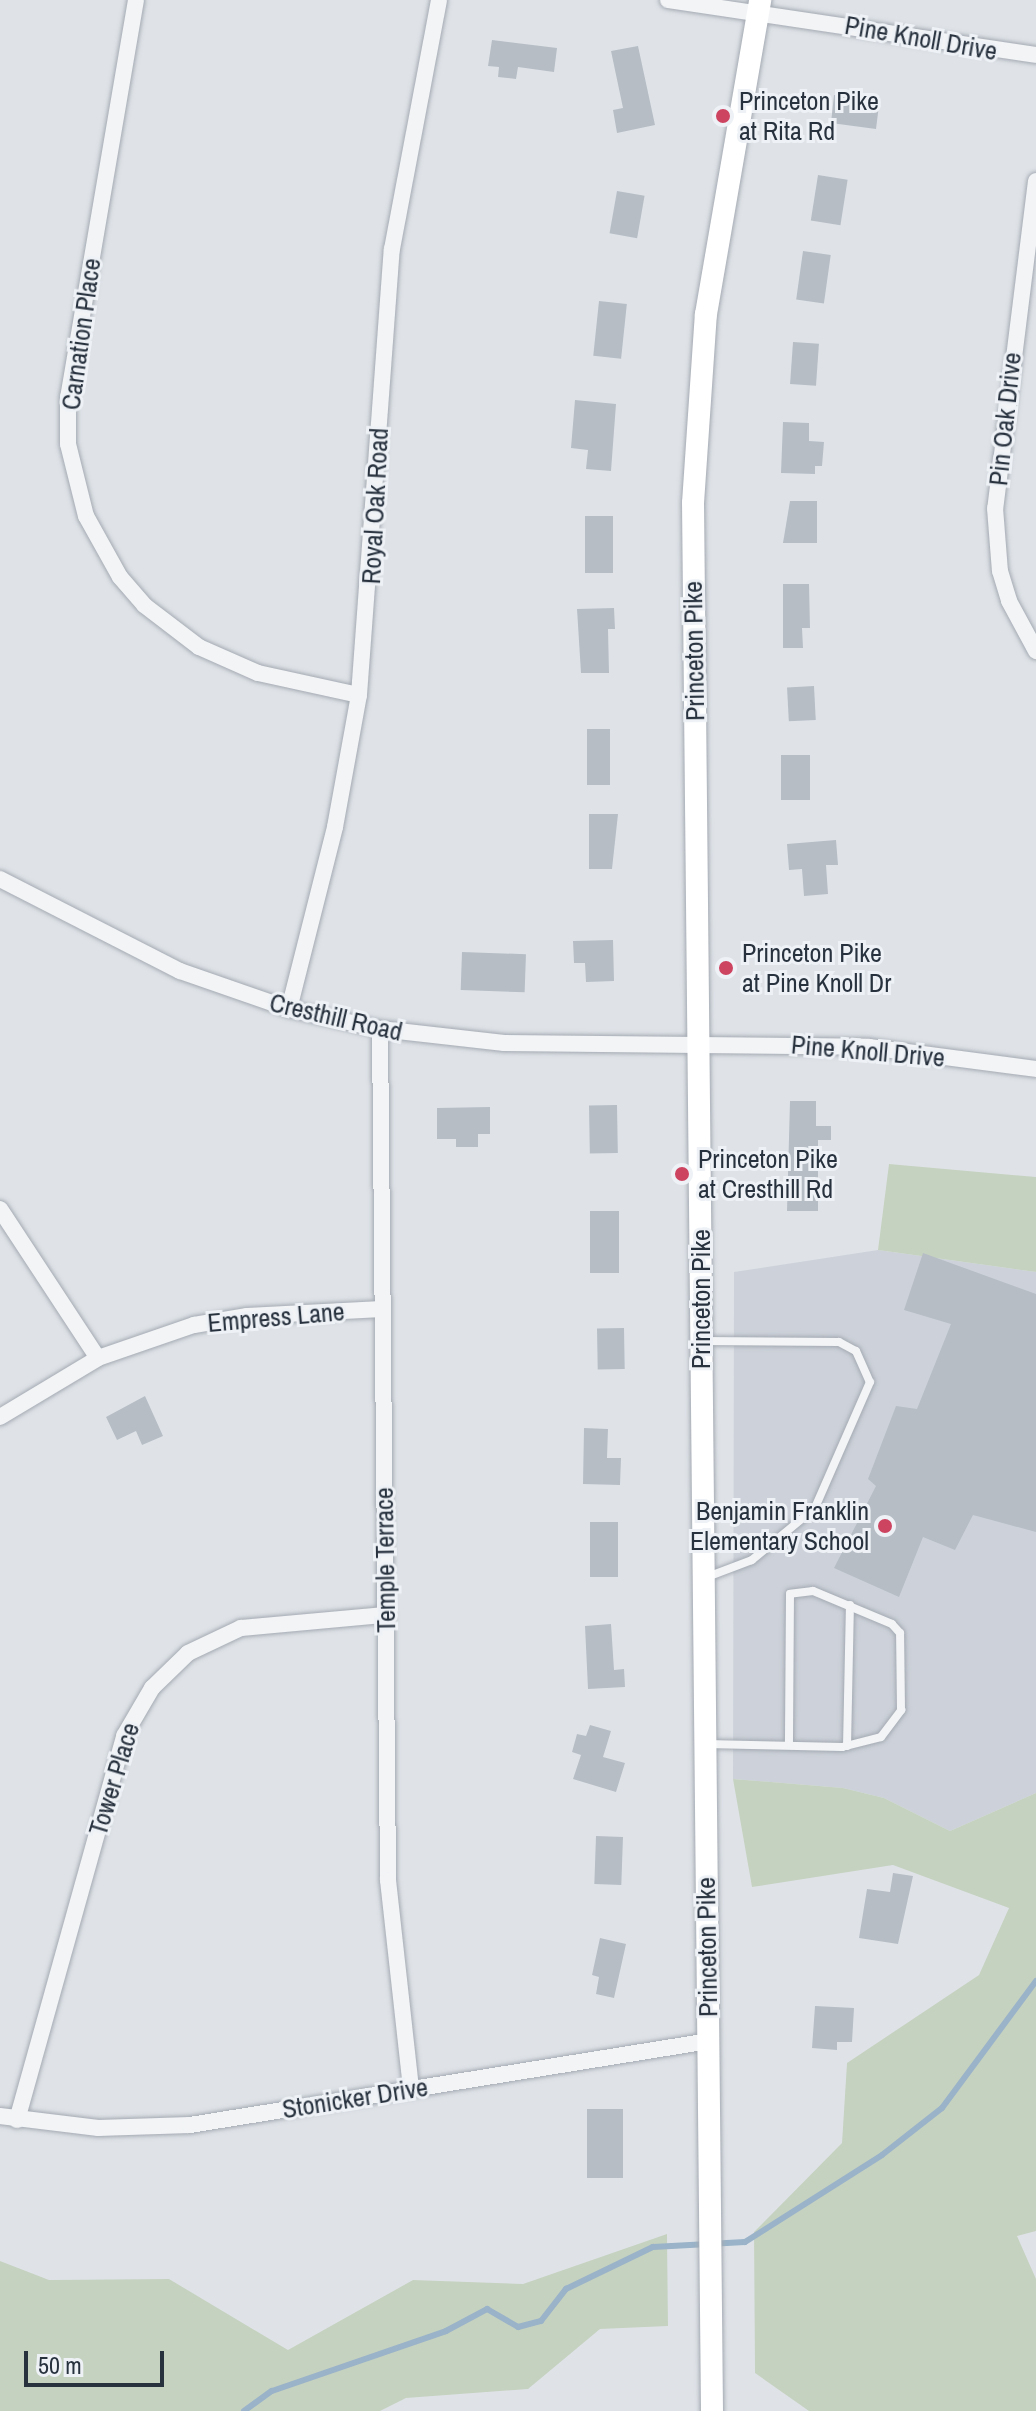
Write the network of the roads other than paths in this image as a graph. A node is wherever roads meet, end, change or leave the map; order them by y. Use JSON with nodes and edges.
{"nodes":[{"id":1,"x":136,"y":0,"type":"edge"},
{"id":2,"x":439,"y":0,"type":"edge"},
{"id":3,"x":668,"y":0,"type":"edge"},
{"id":4,"x":759,"y":5,"type":"edge"},
{"id":5,"x":1036,"y":55,"type":"edge"},
{"id":6,"x":1036,"y":181,"type":"edge"},
{"id":7,"x":1036,"y":651,"type":"edge"},
{"id":8,"x":359,"y":695,"type":"junction"},
{"id":9,"x":0,"y":879,"type":"edge"},
{"id":10,"x":289,"y":1009,"type":"junction"},
{"id":11,"x":380,"y":1029,"type":"junction"},
{"id":12,"x":699,"y":1043,"type":"junction"},
{"id":13,"x":1036,"y":1069,"type":"edge"},
{"id":14,"x":0,"y":1209,"type":"edge"},
{"id":15,"x":382,"y":1309,"type":"junction"},
{"id":16,"x":701,"y":1341,"type":"junction"},
{"id":17,"x":98,"y":1358,"type":"junction"},
{"id":18,"x":0,"y":1417,"type":"edge"},
{"id":19,"x":703,"y":1578,"type":"junction"},
{"id":20,"x":850,"y":1605,"type":"junction"},
{"id":21,"x":385,"y":1615,"type":"junction"},
{"id":22,"x":705,"y":1744,"type":"junction"},
{"id":23,"x":789,"y":1744,"type":"junction"},
{"id":24,"x":847,"y":1746,"type":"junction"},
{"id":25,"x":709,"y":2041,"type":"junction"},
{"id":26,"x":411,"y":2090,"type":"junction"},
{"id":27,"x":8,"y":2118,"type":"edge"},
{"id":28,"x":712,"y":2411,"type":"edge"}],
"edges":[{"from":1,"to":8,"type":"street","name":"Carnation Place"},
{"from":2,"to":8,"type":"street","name":"Royal Oak Road"},
{"from":3,"to":4,"type":"street","name":"Pine Knoll Drive"},
{"from":4,"to":5,"type":"street","name":"Pine Knoll Drive"},
{"from":4,"to":12,"type":"main road","name":"Princeton Pike"},
{"from":6,"to":7,"type":"street","name":"Pin Oak Drive"},
{"from":8,"to":10,"type":"street","name":"Royal Oak Road"},
{"from":9,"to":10,"type":"street","name":"Cresthill Road"},
{"from":10,"to":11,"type":"street","name":"Cresthill Road"},
{"from":11,"to":12,"type":"street","name":"Cresthill Road"},
{"from":11,"to":15,"type":"street","name":"Temple Terrace"},
{"from":12,"to":13,"type":"street","name":"Pine Knoll Drive"},
{"from":12,"to":16,"type":"main road","name":"Princeton Pike"},
{"from":14,"to":17,"type":"street"},
{"from":15,"to":17,"type":"street","name":"Empress Lane"},
{"from":15,"to":21,"type":"street","name":"Temple Terrace"},
{"from":16,"to":19,"type":"main road","name":"Princeton Pike"},
{"from":16,"to":19,"type":"lane"},
{"from":17,"to":18,"type":"street","name":"Empress Lane"},
{"from":19,"to":22,"type":"main road","name":"Princeton Pike"},
{"from":20,"to":23,"type":"lane"},
{"from":20,"to":24,"type":"lane"},
{"from":20,"to":24,"type":"lane"},
{"from":21,"to":26,"type":"street","name":"Temple Terrace"},
{"from":21,"to":27,"type":"street","name":"Tower Place"},
{"from":22,"to":23,"type":"lane"},
{"from":22,"to":25,"type":"main road","name":"Princeton Pike"},
{"from":23,"to":24,"type":"lane"},
{"from":25,"to":26,"type":"street","name":"Stonicker Drive"},
{"from":25,"to":28,"type":"main road","name":"Princeton Pike"},
{"from":26,"to":27,"type":"street","name":"Stonicker Drive"}]}
